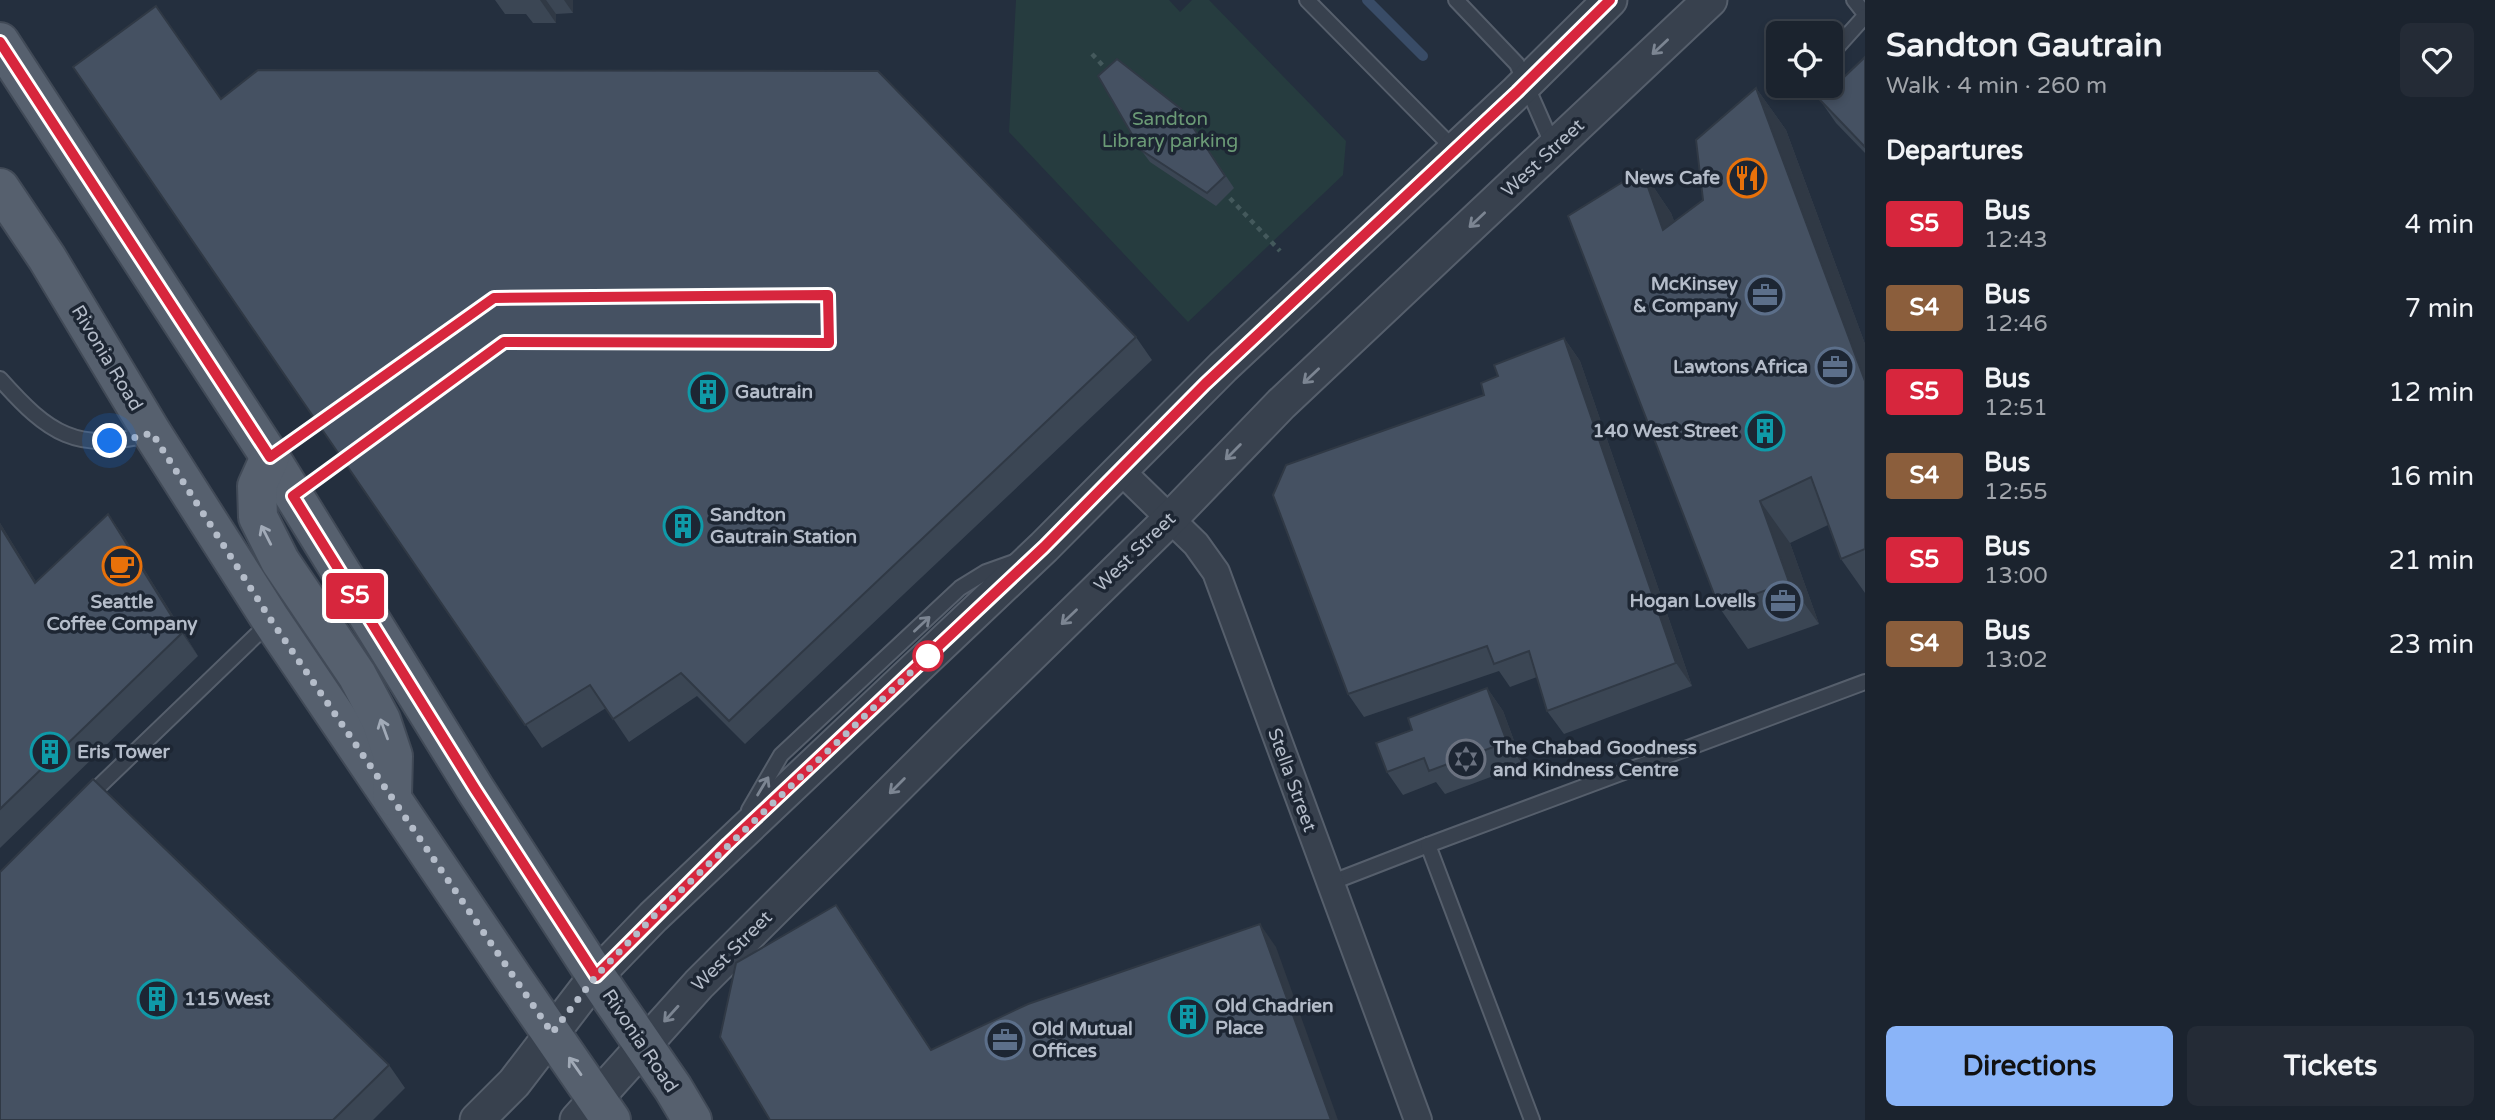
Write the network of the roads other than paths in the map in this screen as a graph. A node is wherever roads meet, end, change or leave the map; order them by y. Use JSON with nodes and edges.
{"nodes":[{"id":1,"x":1307,"y":0,"type":"edge"},
{"id":2,"x":1456,"y":0,"type":"edge"},
{"id":3,"x":1610,"y":0,"type":"edge"},
{"id":4,"x":1710,"y":0,"type":"edge"},
{"id":5,"x":1854,"y":0,"type":"edge"},
{"id":6,"x":1865,"y":15,"type":"edge"},
{"id":7,"x":1843,"y":40,"type":"edge"},
{"id":8,"x":0,"y":42,"type":"edge"},
{"id":9,"x":1526,"y":82,"type":"junction"},
{"id":10,"x":1554,"y":148,"type":"junction"},
{"id":11,"x":1455,"y":150,"type":"junction"},
{"id":12,"x":0,"y":188,"type":"edge"},
{"id":13,"x":0,"y":214,"type":"edge"},
{"id":14,"x":47,"y":258,"type":"junction"},
{"id":15,"x":0,"y":379,"type":"edge"},
{"id":16,"x":152,"y":433,"type":"junction"},
{"id":17,"x":270,"y":457,"type":"junction"},
{"id":18,"x":1119,"y":469,"type":"junction"},
{"id":19,"x":1171,"y":518,"type":"junction"},
{"id":20,"x":271,"y":620,"type":"junction"},
{"id":21,"x":1865,"y":682,"type":"edge"},
{"id":22,"x":392,"y":796,"type":"junction"},
{"id":23,"x":80,"y":804,"type":"edge"},
{"id":24,"x":1428,"y":845,"type":"junction"},
{"id":25,"x":1330,"y":883,"type":"junction"},
{"id":26,"x":596,"y":976,"type":"junction"},
{"id":27,"x":552,"y":1033,"type":"junction"},
{"id":28,"x":643,"y":1046,"type":"junction"},
{"id":29,"x":595,"y":1113,"type":"edge"},
{"id":30,"x":477,"y":1120,"type":"edge"},
{"id":31,"x":692,"y":1120,"type":"edge"},
{"id":32,"x":1418,"y":1120,"type":"edge"},
{"id":33,"x":1532,"y":1120,"type":"edge"}],
"edges":[{"from":1,"to":11,"type":"lane"},
{"from":2,"to":9,"type":"lane"},
{"from":3,"to":9,"type":"street"},
{"from":4,"to":10,"type":"street","name":"West Street","one_way":true},
{"from":5,"to":6,"type":"lane"},
{"from":6,"to":7,"type":"lane"},
{"from":8,"to":17,"type":"main road","name":"Rivonia Road"},
{"from":9,"to":10,"type":"lane"},
{"from":9,"to":11,"type":"street"},
{"from":10,"to":19,"type":"street","name":"West Street","one_way":true},
{"from":11,"to":18,"type":"street"},
{"from":12,"to":14,"type":"main road","name":"Rivonia Road"},
{"from":13,"to":14,"type":"main road"},
{"from":14,"to":16,"type":"main road","name":"Rivonia Road"},
{"from":15,"to":16,"type":"lane"},
{"from":16,"to":20,"type":"main road","name":"Rivonia Road"},
{"from":22,"to":17,"type":"main road","one_way":true},
{"from":17,"to":26,"type":"main road","name":"Rivonia Road"},
{"from":18,"to":19,"type":"street","name":"Stella Street"},
{"from":26,"to":18,"type":"street","one_way":true},
{"from":19,"to":25,"type":"street","name":"Stella Street"},
{"from":19,"to":28,"type":"street","name":"West Street","one_way":true},
{"from":20,"to":22,"type":"main road","name":"Rivonia Road"},
{"from":20,"to":23,"type":"lane"},
{"from":21,"to":24,"type":"lane"},
{"from":22,"to":27,"type":"main road","name":"Rivonia Road"},
{"from":24,"to":25,"type":"lane"},
{"from":24,"to":33,"type":"lane"},
{"from":25,"to":32,"type":"street","name":"Stella Street"},
{"from":26,"to":27,"type":"street"},
{"from":26,"to":28,"type":"main road","name":"Rivonia Road"},
{"from":29,"to":27,"type":"main road","name":"Rivonia Road","one_way":true},
{"from":27,"to":30,"type":"street"},
{"from":28,"to":29,"type":"street","name":"West Street"},
{"from":28,"to":31,"type":"main road","name":"Rivonia Road"}]}
